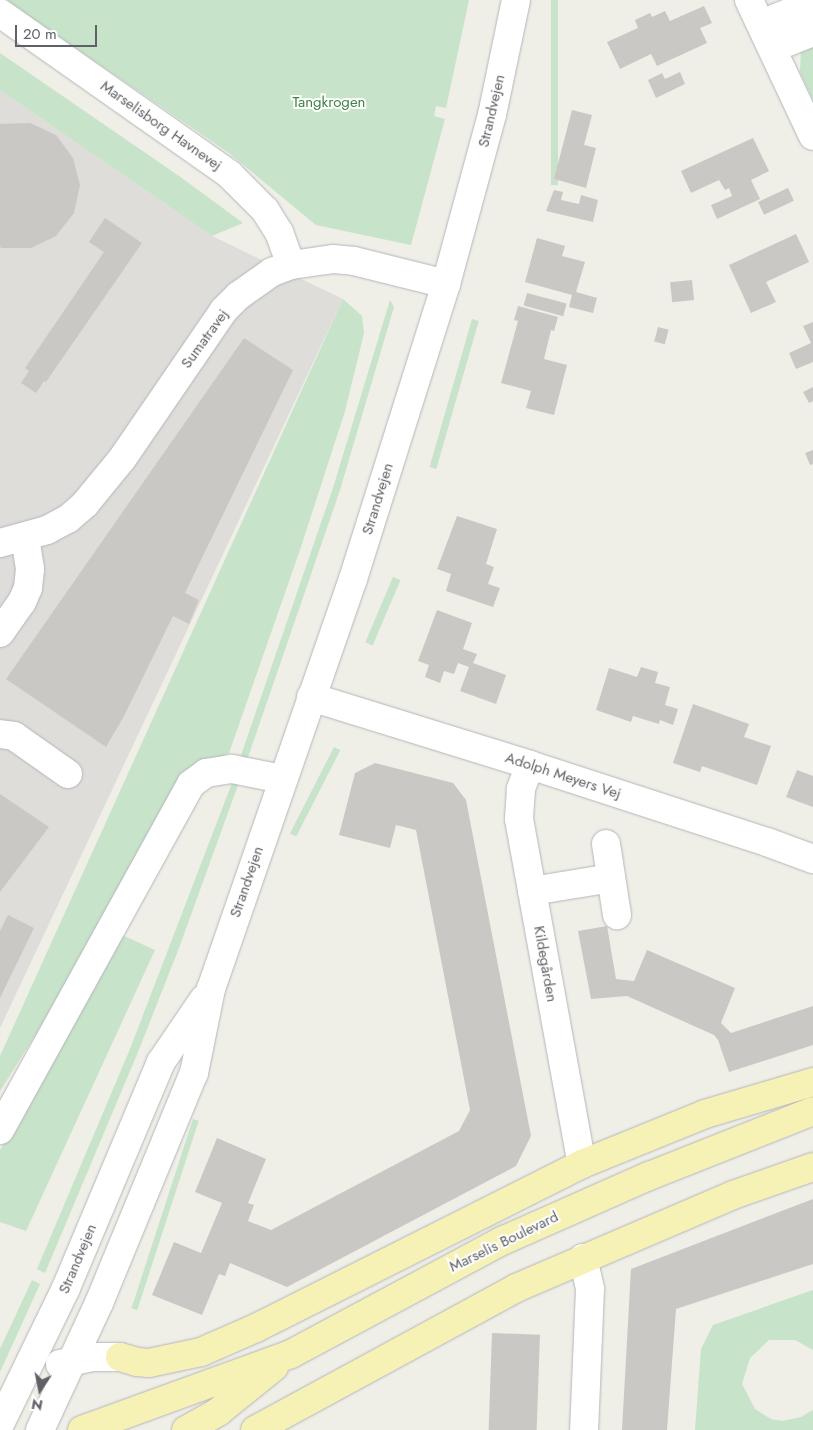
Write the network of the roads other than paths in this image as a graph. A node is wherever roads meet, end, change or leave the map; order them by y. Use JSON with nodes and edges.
{"nodes":[{"id":1,"x":516,"y":0,"type":"edge"},
{"id":2,"x":749,"y":0,"type":"edge"},
{"id":3,"x":813,"y":3,"type":"edge"},
{"id":4,"x":0,"y":13,"type":"edge"},
{"id":5,"x":761,"y":24,"type":"junction"},
{"id":6,"x":813,"y":32,"type":"edge"},
{"id":7,"x":772,"y":48,"type":"junction"},
{"id":8,"x":813,"y":136,"type":"edge"},
{"id":9,"x":291,"y":265,"type":"junction"},
{"id":10,"x":446,"y":284,"type":"junction"},
{"id":11,"x":13,"y":540,"type":"edge"},
{"id":12,"x":0,"y":633,"type":"edge"},
{"id":13,"x":311,"y":697,"type":"junction"},
{"id":14,"x":0,"y":734,"type":"edge"},
{"id":15,"x":530,"y":765,"type":"junction"},
{"id":16,"x":68,"y":774,"type":"dead end"},
{"id":17,"x":282,"y":779,"type":"junction"},
{"id":18,"x":606,"y":844,"type":"dead end"},
{"id":19,"x":813,"y":859,"type":"edge"},
{"id":20,"x":611,"y":878,"type":"junction"},
{"id":21,"x":532,"y":891,"type":"junction"},
{"id":22,"x":617,"y":915,"type":"dead end"},
{"id":23,"x":211,"y":989,"type":"junction"},
{"id":24,"x":813,"y":1082,"type":"edge"},
{"id":25,"x":813,"y":1111,"type":"edge"},
{"id":26,"x":813,"y":1128,"type":"edge"},
{"id":27,"x":0,"y":1130,"type":"edge"},
{"id":28,"x":725,"y":1147,"type":"junction"},
{"id":29,"x":582,"y":1164,"type":"junction"},
{"id":30,"x":813,"y":1167,"type":"edge"},
{"id":31,"x":583,"y":1258,"type":"junction"},
{"id":32,"x":92,"y":1319,"type":"junction"},
{"id":33,"x":291,"y":1354,"type":"junction"},
{"id":34,"x":120,"y":1357,"type":"junction"},
{"id":35,"x":73,"y":1360,"type":"junction"},
{"id":36,"x":14,"y":1387,"type":"edge"},
{"id":37,"x":0,"y":1424,"type":"edge"},
{"id":38,"x":42,"y":1426,"type":"edge"},
{"id":39,"x":82,"y":1430,"type":"edge"},
{"id":40,"x":186,"y":1430,"type":"edge"},
{"id":41,"x":255,"y":1430,"type":"edge"},
{"id":42,"x":584,"y":1430,"type":"edge"}],
"edges":[{"from":1,"to":10,"type":"street","name":"Strandvejen"},
{"from":2,"to":5,"type":"street"},
{"from":3,"to":5,"type":"street"},
{"from":4,"to":9,"type":"street","name":"Marselisborg Havnevej"},
{"from":5,"to":7,"type":"street"},
{"from":6,"to":7,"type":"street"},
{"from":7,"to":8,"type":"street"},
{"from":9,"to":10,"type":"street","name":"Sumatravej"},
{"from":9,"to":11,"type":"street","name":"Sumatravej"},
{"from":10,"to":13,"type":"street","name":"Strandvejen"},
{"from":11,"to":12,"type":"street","name":"Sumatravej"},
{"from":13,"to":15,"type":"street","name":"Adolph Meyers Vej"},
{"from":13,"to":17,"type":"street","name":"Strandvejen"},
{"from":14,"to":16,"type":"street"},
{"from":15,"to":19,"type":"street","name":"Adolph Meyers Vej"},
{"from":15,"to":21,"type":"street","name":"Kildegården"},
{"from":17,"to":23,"type":"street","name":"Strandvejen"},
{"from":17,"to":27,"type":"street"},
{"from":18,"to":20,"type":"street"},
{"from":20,"to":21,"type":"street"},
{"from":20,"to":22,"type":"street"},
{"from":21,"to":29,"type":"street","name":"Kildegården"},
{"from":23,"to":32,"type":"street","name":"Strandvejen"},
{"from":23,"to":36,"type":"street","name":"Strandvejen"},
{"from":24,"to":29,"type":"main road"},
{"from":25,"to":28,"type":"main road","name":"Marselis Boulevard"},
{"from":26,"to":28,"type":"main road","name":"Marselis Boulevard"},
{"from":28,"to":33,"type":"main road","name":"Marselis Boulevard"},
{"from":29,"to":34,"type":"main road"},
{"from":30,"to":31,"type":"main road"},
{"from":31,"to":41,"type":"main road"},
{"from":31,"to":42,"type":"street"},
{"from":32,"to":34,"type":"street"},
{"from":32,"to":35,"type":"street","name":"Strandvejen"},
{"from":33,"to":39,"type":"main road","name":"Marselis Boulevard"},
{"from":33,"to":40,"type":"main road","name":"Marselis Boulevard"},
{"from":34,"to":35,"type":"street"},
{"from":35,"to":36,"type":"street"},
{"from":35,"to":38,"type":"street","name":"Strandvejen"},
{"from":36,"to":37,"type":"street","name":"Strandvejen"}]}
